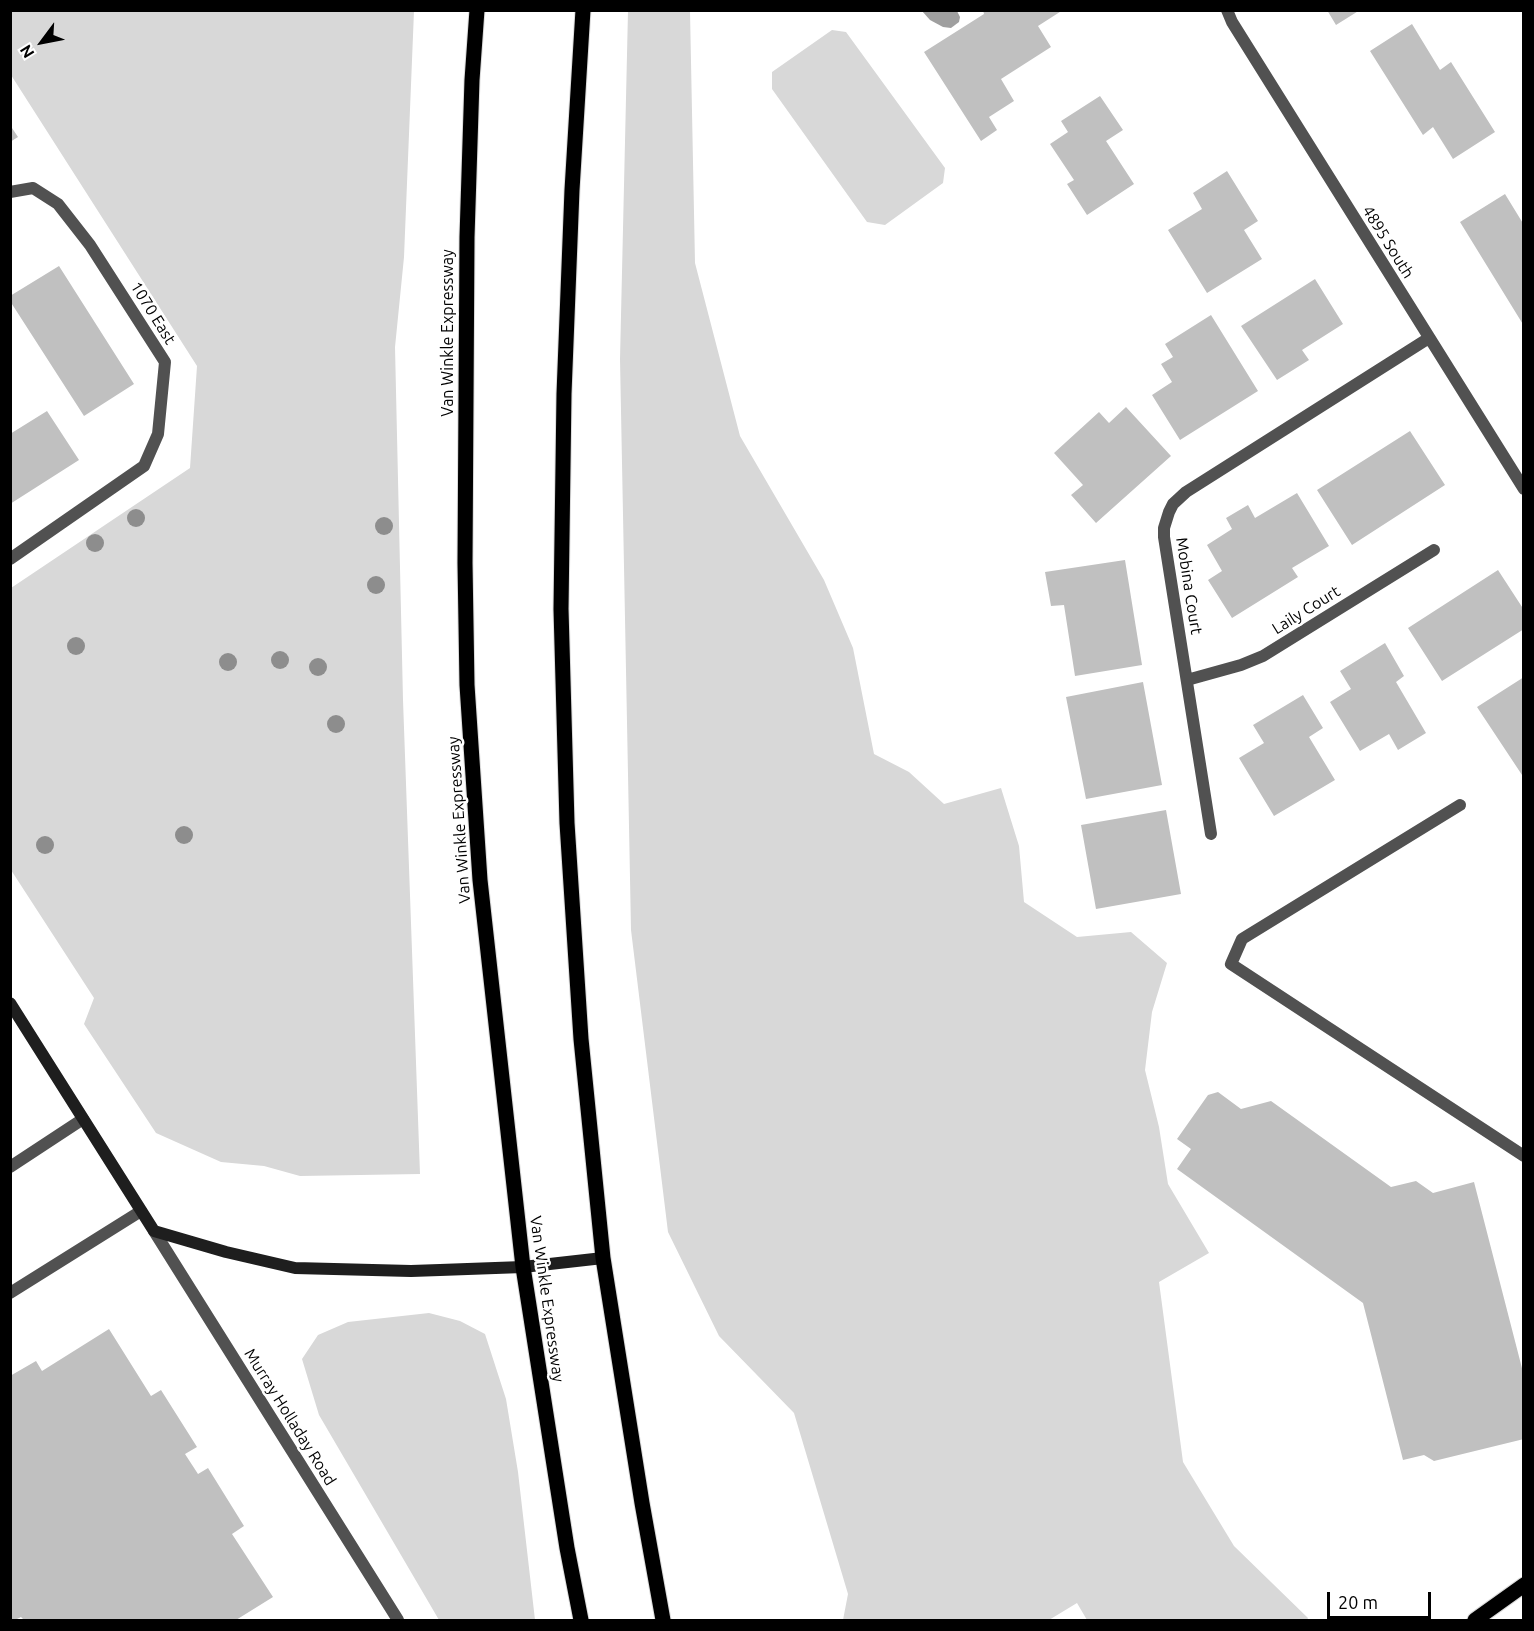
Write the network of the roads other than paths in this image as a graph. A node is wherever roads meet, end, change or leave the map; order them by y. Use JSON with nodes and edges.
{"nodes":[{"id":1,"x":477,"y":10,"type":"edge"},
{"id":2,"x":583,"y":10,"type":"edge"},
{"id":3,"x":1227,"y":10,"type":"edge"},
{"id":4,"x":10,"y":192,"type":"edge"},
{"id":5,"x":1429,"y":338,"type":"junction"},
{"id":6,"x":1524,"y":489,"type":"edge"},
{"id":7,"x":1434,"y":550,"type":"dead end"},
{"id":8,"x":10,"y":559,"type":"edge"},
{"id":9,"x":1187,"y":680,"type":"junction"},
{"id":10,"x":1460,"y":805,"type":"dead end"},
{"id":11,"x":1211,"y":834,"type":"dead end"},
{"id":12,"x":10,"y":1003,"type":"edge"},
{"id":13,"x":83,"y":1119,"type":"junction"},
{"id":14,"x":1524,"y":1156,"type":"edge"},
{"id":15,"x":10,"y":1167,"type":"edge"},
{"id":16,"x":141,"y":1210,"type":"junction"},
{"id":17,"x":154,"y":1231,"type":"junction"},
{"id":18,"x":603,"y":1258,"type":"junction"},
{"id":19,"x":523,"y":1267,"type":"junction"},
{"id":20,"x":10,"y":1293,"type":"edge"},
{"id":21,"x":1524,"y":1585,"type":"edge"},
{"id":22,"x":398,"y":1620,"type":"edge"},
{"id":23,"x":581,"y":1620,"type":"edge"},
{"id":24,"x":663,"y":1620,"type":"edge"},
{"id":25,"x":1475,"y":1620,"type":"edge"}],
"edges":[{"from":1,"to":19,"type":"main road","name":"Van Winkle Expressway"},
{"from":2,"to":18,"type":"main road"},
{"from":3,"to":5,"type":"street","name":"4895 South"},
{"from":4,"to":8,"type":"street","name":"1070 East"},
{"from":5,"to":6,"type":"street","name":"4895 South"},
{"from":5,"to":9,"type":"street","name":"Mobina Court"},
{"from":7,"to":9,"type":"street","name":"Laily Court"},
{"from":9,"to":11,"type":"street","name":"Mobina Court"},
{"from":10,"to":14,"type":"street"},
{"from":12,"to":13,"type":"main road","name":"Murray Holladay Road"},
{"from":13,"to":15,"type":"street"},
{"from":13,"to":16,"type":"main road","name":"Murray Holladay Road"},
{"from":16,"to":17,"type":"main road","name":"Murray Holladay Road"},
{"from":16,"to":20,"type":"street"},
{"from":17,"to":19,"type":"main road"},
{"from":17,"to":22,"type":"street","name":"Murray Holladay Road"},
{"from":18,"to":19,"type":"main road"},
{"from":18,"to":24,"type":"main road"},
{"from":19,"to":23,"type":"main road","name":"Van Winkle Expressway"},
{"from":21,"to":25,"type":"main road"}]}
